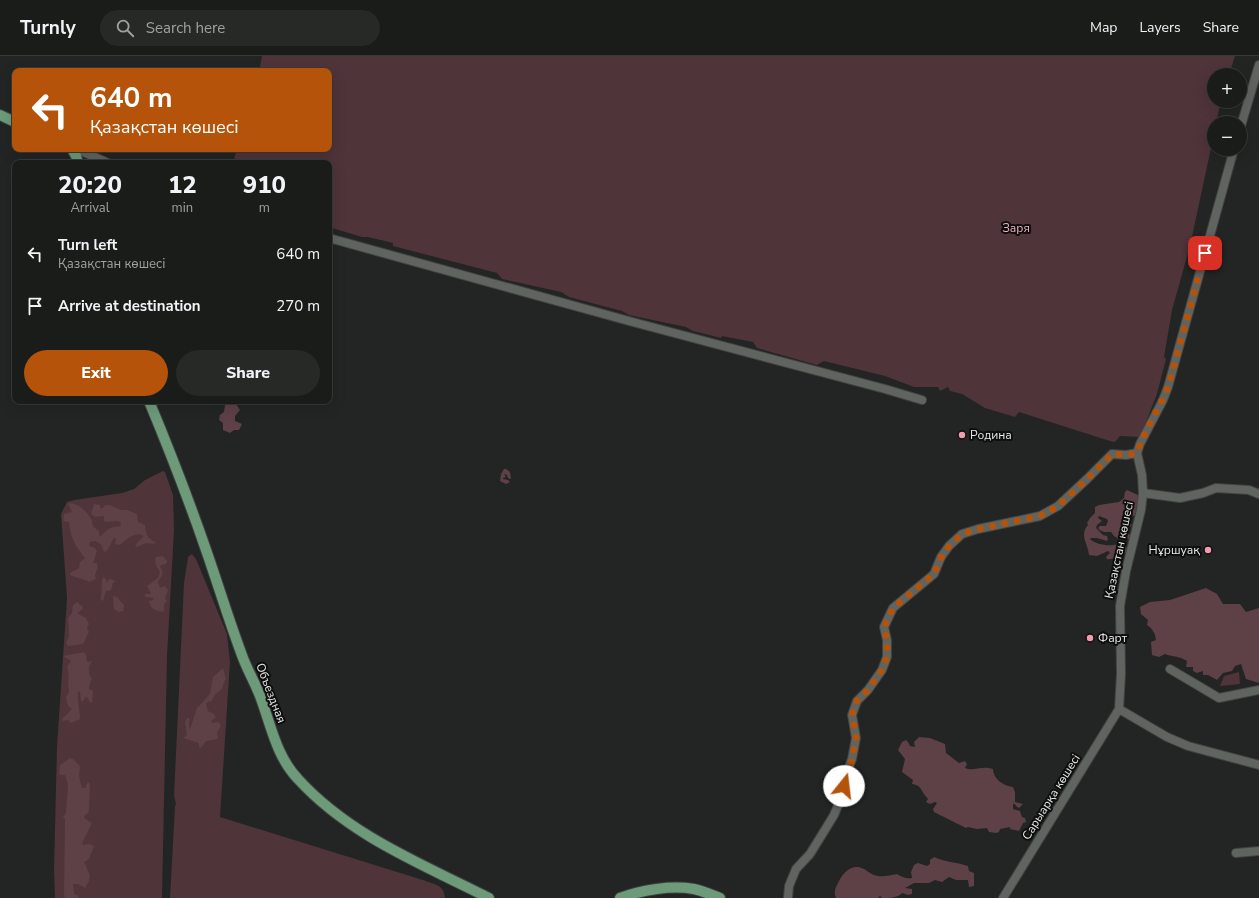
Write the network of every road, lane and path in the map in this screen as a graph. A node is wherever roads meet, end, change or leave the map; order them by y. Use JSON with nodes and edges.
{"nodes":[{"id":1,"x":1259,"y":65,"type":"edge"},
{"id":2,"x":0,"y":115,"type":"edge"},
{"id":3,"x":1244,"y":116,"type":"edge"},
{"id":4,"x":12,"y":121,"type":"edge"},
{"id":5,"x":84,"y":152,"type":"edge"},
{"id":6,"x":1232,"y":156,"type":"edge"},
{"id":7,"x":101,"y":160,"type":"edge"},
{"id":8,"x":332,"y":239,"type":"edge"},
{"id":9,"x":922,"y":400,"type":"dead end"},
{"id":10,"x":150,"y":404,"type":"edge"},
{"id":11,"x":1137,"y":453,"type":"junction"},
{"id":12,"x":1143,"y":493,"type":"junction"},
{"id":13,"x":1259,"y":494,"type":"edge"},
{"id":14,"x":1170,"y":669,"type":"dead end"},
{"id":15,"x":1259,"y":690,"type":"edge"},
{"id":16,"x":1119,"y":709,"type":"junction"},
{"id":17,"x":1259,"y":765,"type":"edge"},
{"id":18,"x":1259,"y":852,"type":"edge"},
{"id":19,"x":1236,"y":853,"type":"dead end"},
{"id":20,"x":488,"y":898,"type":"edge"},
{"id":21,"x":620,"y":898,"type":"edge"},
{"id":22,"x":720,"y":898,"type":"edge"},
{"id":23,"x":788,"y":898,"type":"edge"},
{"id":24,"x":1003,"y":898,"type":"edge"}],
"edges":[{"from":1,"to":3,"type":"street"},
{"from":2,"to":4,"type":"main road"},
{"from":5,"to":7,"type":"street"},
{"from":6,"to":11,"type":"street"},
{"from":8,"to":9,"type":"street"},
{"from":10,"to":20,"type":"main road","name":"Объездная"},
{"from":11,"to":12,"type":"street","name":"Қазақстан көшесі"},
{"from":11,"to":23,"type":"street"},
{"from":12,"to":13,"type":"street"},
{"from":12,"to":16,"type":"street","name":"Қазақстан көшесі"},
{"from":14,"to":15,"type":"street"},
{"from":16,"to":17,"type":"street"},
{"from":16,"to":24,"type":"street","name":"Сарыарқа көшесі"},
{"from":18,"to":19,"type":"street"},
{"from":21,"to":22,"type":"main road"}]}
